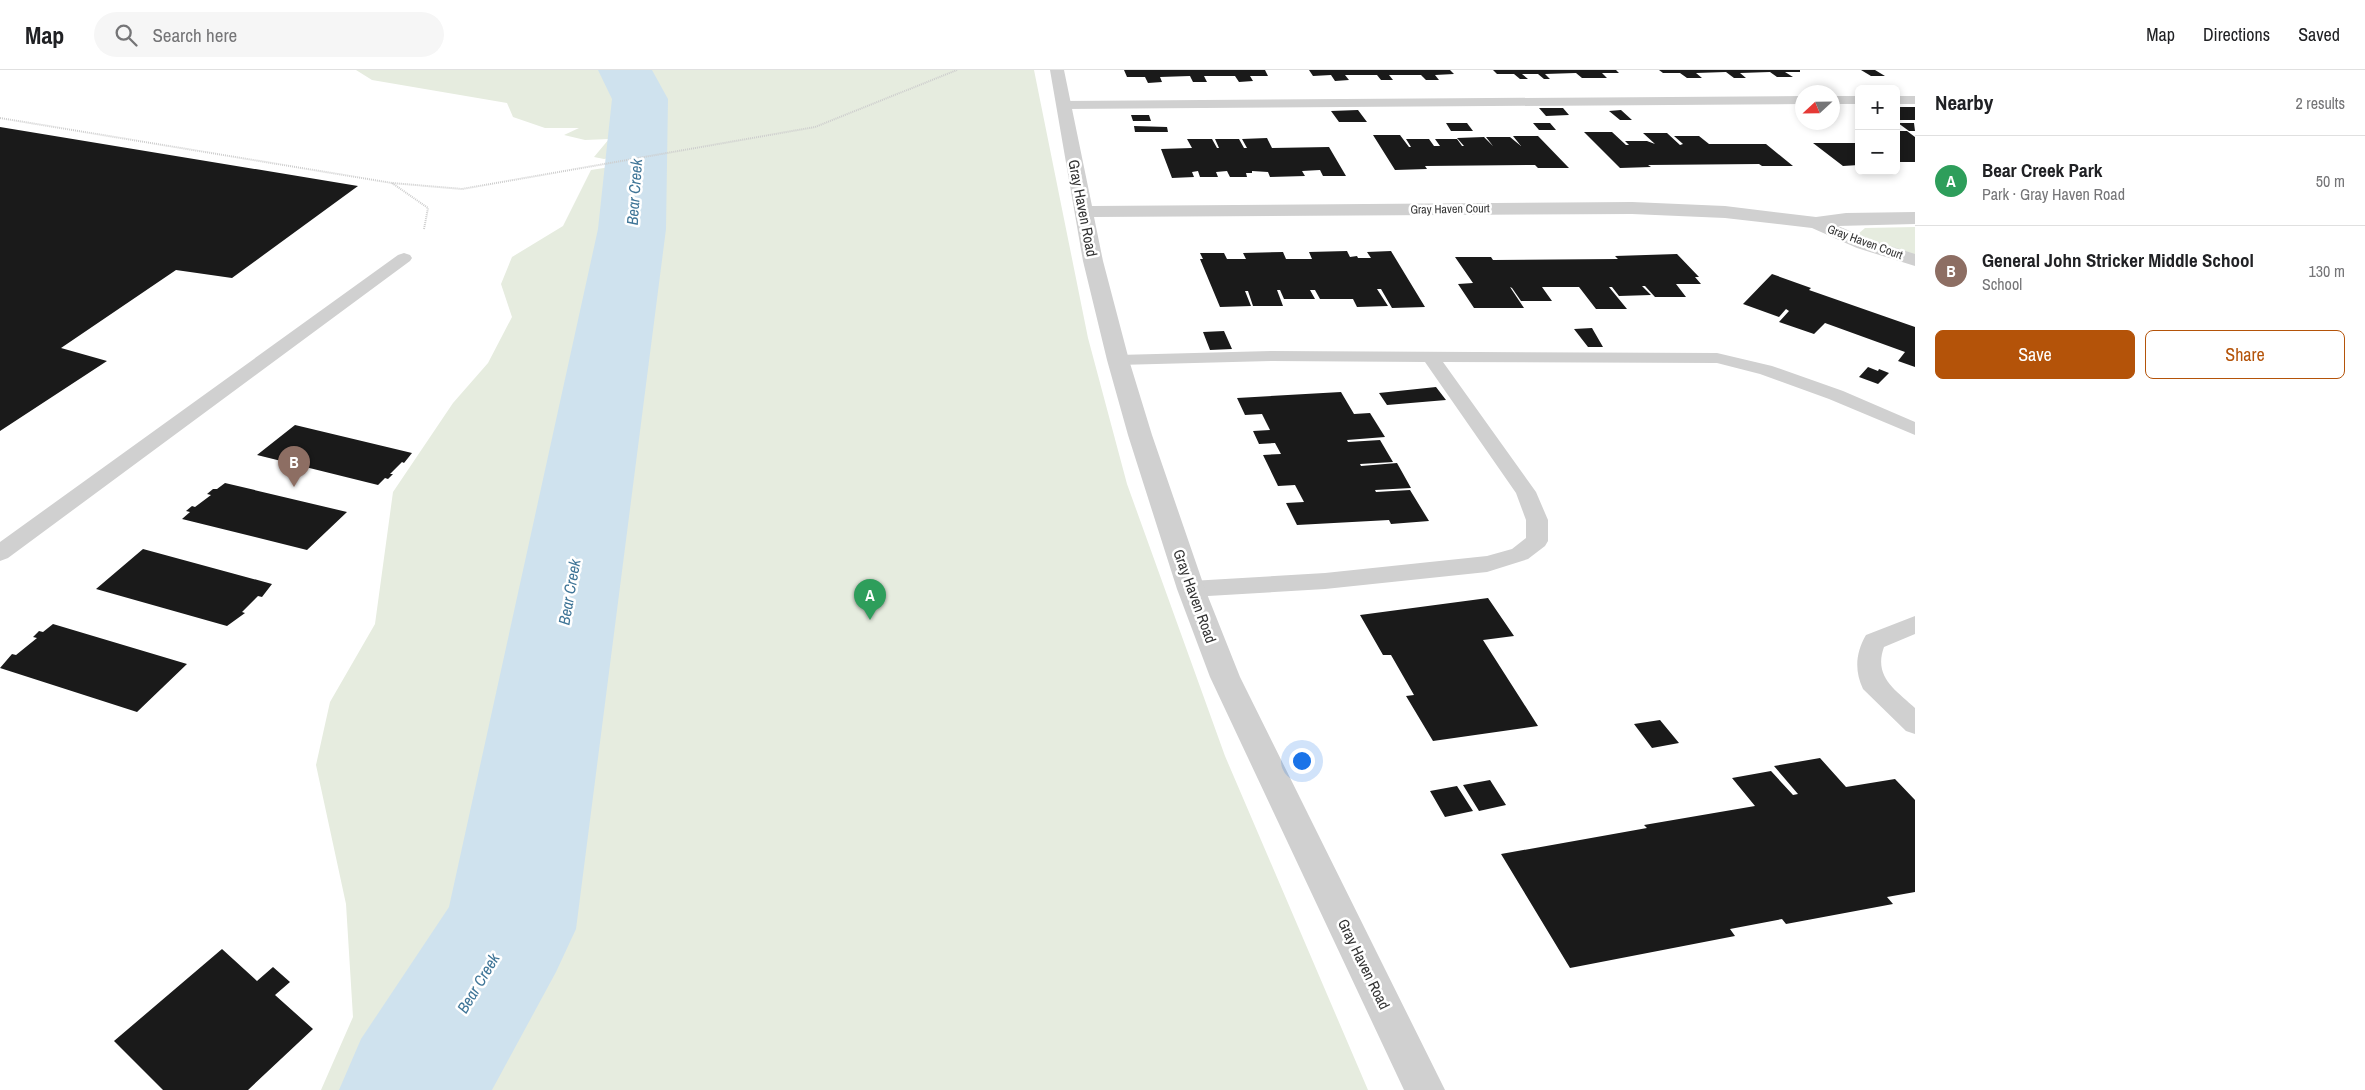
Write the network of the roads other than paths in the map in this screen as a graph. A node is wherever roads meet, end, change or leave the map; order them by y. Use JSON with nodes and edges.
{"nodes":[{"id":1,"x":1057,"y":70,"type":"edge"},
{"id":2,"x":1795,"y":100,"type":"edge"},
{"id":3,"x":1840,"y":100,"type":"edge"},
{"id":4,"x":1855,"y":100,"type":"edge"},
{"id":5,"x":1900,"y":100,"type":"edge"},
{"id":6,"x":1915,"y":100,"type":"edge"},
{"id":7,"x":1064,"y":105,"type":"junction"},
{"id":8,"x":1084,"y":212,"type":"junction"},
{"id":9,"x":1915,"y":218,"type":"edge"},
{"id":10,"x":1816,"y":223,"type":"junction"},
{"id":11,"x":404,"y":258,"type":"road end"},
{"id":12,"x":1915,"y":260,"type":"edge"},
{"id":13,"x":1430,"y":357,"type":"junction"},
{"id":14,"x":1118,"y":360,"type":"junction"},
{"id":15,"x":1915,"y":429,"type":"edge"},
{"id":16,"x":0,"y":553,"type":"edge"},
{"id":17,"x":1191,"y":589,"type":"junction"},
{"id":18,"x":1915,"y":625,"type":"edge"},
{"id":19,"x":1915,"y":724,"type":"edge"},
{"id":20,"x":1426,"y":1090,"type":"edge"}],
"edges":[{"from":1,"to":7,"type":"street","name":"Gray Haven Road"},
{"from":2,"to":7,"type":"lane"},
{"from":3,"to":4,"type":"lane"},
{"from":5,"to":6,"type":"lane"},
{"from":7,"to":8,"type":"street","name":"Gray Haven Road"},
{"from":8,"to":10,"type":"street","name":"Gray Haven Court"},
{"from":8,"to":14,"type":"street","name":"Gray Haven Road"},
{"from":9,"to":10,"type":"street","name":"Gray Haven Court"},
{"from":10,"to":12,"type":"street","name":"Gray Haven Court"},
{"from":11,"to":16,"type":"lane"},
{"from":13,"to":14,"type":"lane"},
{"from":13,"to":15,"type":"lane"},
{"from":13,"to":17,"type":"lane"},
{"from":14,"to":17,"type":"street","name":"Gray Haven Road"},
{"from":17,"to":20,"type":"street","name":"Gray Haven Road"},
{"from":18,"to":19,"type":"lane"}]}
